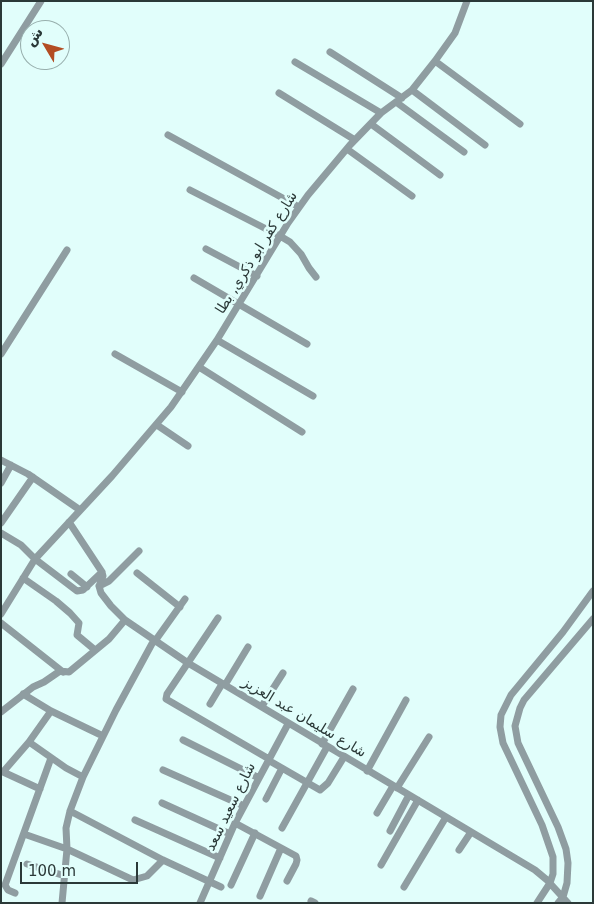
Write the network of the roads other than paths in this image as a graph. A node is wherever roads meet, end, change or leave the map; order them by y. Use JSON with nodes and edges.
{"nodes":[{"id":1,"x":40,"y":1,"type":"edge"},
{"id":2,"x":467,"y":1,"type":"edge"},
{"id":3,"x":330,"y":52,"type":"dead end"},
{"id":4,"x":435,"y":61,"type":"junction"},
{"id":5,"x":295,"y":62,"type":"dead end"},
{"id":6,"x":1,"y":64,"type":"edge"},
{"id":7,"x":412,"y":90,"type":"junction"},
{"id":8,"x":279,"y":93,"type":"dead end"},
{"id":9,"x":399,"y":100,"type":"junction"},
{"id":10,"x":381,"y":113,"type":"junction"},
{"id":11,"x":371,"y":124,"type":"junction"},
{"id":12,"x":520,"y":124,"type":"dead end"},
{"id":13,"x":168,"y":135,"type":"dead end"},
{"id":14,"x":355,"y":140,"type":"junction"},
{"id":15,"x":485,"y":145,"type":"dead end"},
{"id":16,"x":347,"y":149,"type":"junction"},
{"id":17,"x":464,"y":152,"type":"dead end"},
{"id":18,"x":440,"y":175,"type":"dead end"},
{"id":19,"x":190,"y":190,"type":"dead end"},
{"id":20,"x":412,"y":196,"type":"dead end"},
{"id":21,"x":300,"y":207,"type":"junction"},
{"id":22,"x":280,"y":236,"type":"junction"},
{"id":23,"x":206,"y":249,"type":"dead end"},
{"id":24,"x":67,"y":250,"type":"dead end"},
{"id":25,"x":257,"y":276,"type":"junction"},
{"id":26,"x":316,"y":277,"type":"dead end"},
{"id":27,"x":194,"y":278,"type":"dead end"},
{"id":28,"x":240,"y":304,"type":"junction"},
{"id":29,"x":217,"y":340,"type":"junction"},
{"id":30,"x":307,"y":344,"type":"dead end"},
{"id":31,"x":1,"y":354,"type":"edge"},
{"id":32,"x":115,"y":354,"type":"dead end"},
{"id":33,"x":199,"y":367,"type":"junction"},
{"id":34,"x":182,"y":392,"type":"junction"},
{"id":35,"x":313,"y":396,"type":"dead end"},
{"id":36,"x":157,"y":425,"type":"junction"},
{"id":37,"x":302,"y":432,"type":"dead end"},
{"id":38,"x":188,"y":446,"type":"dead end"},
{"id":39,"x":1,"y":460,"type":"edge"},
{"id":40,"x":12,"y":465,"type":"junction"},
{"id":41,"x":33,"y":478,"type":"junction"},
{"id":42,"x":1,"y":482,"type":"edge"},
{"id":43,"x":80,"y":510,"type":"junction"},
{"id":44,"x":69,"y":522,"type":"junction"},
{"id":45,"x":1,"y":523,"type":"edge"},
{"id":46,"x":1,"y":533,"type":"edge"},
{"id":47,"x":138,"y":551,"type":"dead end"},
{"id":48,"x":35,"y":559,"type":"junction"},
{"id":49,"x":102,"y":572,"type":"junction"},
{"id":50,"x":137,"y":573,"type":"dead end"},
{"id":51,"x":71,"y":574,"type":"dead end"},
{"id":52,"x":23,"y":578,"type":"junction"},
{"id":53,"x":99,"y":586,"type":"junction"},
{"id":54,"x":87,"y":587,"type":"junction"},
{"id":55,"x":593,"y":590,"type":"edge"},
{"id":56,"x":185,"y":600,"type":"dead end"},
{"id":57,"x":180,"y":607,"type":"junction"},
{"id":58,"x":1,"y":614,"type":"edge"},
{"id":59,"x":218,"y":618,"type":"dead end"},
{"id":60,"x":593,"y":619,"type":"edge"},
{"id":61,"x":125,"y":620,"type":"junction"},
{"id":62,"x":1,"y":623,"type":"edge"},
{"id":63,"x":154,"y":640,"type":"junction"},
{"id":64,"x":248,"y":647,"type":"dead end"},
{"id":65,"x":95,"y":650,"type":"junction"},
{"id":66,"x":188,"y":663,"type":"junction"},
{"id":67,"x":63,"y":672,"type":"junction"},
{"id":68,"x":283,"y":673,"type":"dead end"},
{"id":69,"x":223,"y":685,"type":"junction"},
{"id":70,"x":353,"y":689,"type":"dead end"},
{"id":71,"x":23,"y":694,"type":"junction"},
{"id":72,"x":406,"y":700,"type":"dead end"},
{"id":73,"x":210,"y":704,"type":"dead end"},
{"id":74,"x":262,"y":706,"type":"junction"},
{"id":75,"x":52,"y":711,"type":"junction"},
{"id":76,"x":1,"y":712,"type":"edge"},
{"id":77,"x":288,"y":724,"type":"junction"},
{"id":78,"x":103,"y":736,"type":"junction"},
{"id":79,"x":429,"y":737,"type":"dead end"},
{"id":80,"x":183,"y":740,"type":"dead end"},
{"id":81,"x":29,"y":742,"type":"junction"},
{"id":82,"x":324,"y":745,"type":"junction"},
{"id":83,"x":344,"y":757,"type":"junction"},
{"id":84,"x":51,"y":758,"type":"junction"},
{"id":85,"x":269,"y":759,"type":"junction"},
{"id":86,"x":282,"y":768,"type":"junction"},
{"id":87,"x":163,"y":770,"type":"dead end"},
{"id":88,"x":367,"y":771,"type":"junction"},
{"id":89,"x":2,"y":772,"type":"edge"},
{"id":90,"x":83,"y":777,"type":"junction"},
{"id":91,"x":258,"y":778,"type":"junction"},
{"id":92,"x":307,"y":782,"type":"junction"},
{"id":93,"x":395,"y":787,"type":"junction"},
{"id":94,"x":40,"y":789,"type":"junction"},
{"id":95,"x":409,"y":795,"type":"junction"},
{"id":96,"x":266,"y":800,"type":"dead end"},
{"id":97,"x":418,"y":800,"type":"junction"},
{"id":98,"x":162,"y":803,"type":"dead end"},
{"id":99,"x":244,"y":806,"type":"junction"},
{"id":100,"x":70,"y":811,"type":"junction"},
{"id":101,"x":377,"y":813,"type":"dead end"},
{"id":102,"x":446,"y":817,"type":"junction"},
{"id":103,"x":135,"y":820,"type":"dead end"},
{"id":104,"x":236,"y":823,"type":"junction"},
{"id":105,"x":282,"y":828,"type":"dead end"},
{"id":106,"x":390,"y":831,"type":"dead end"},
{"id":107,"x":471,"y":832,"type":"junction"},
{"id":108,"x":254,"y":833,"type":"junction"},
{"id":109,"x":24,"y":834,"type":"junction"},
{"id":110,"x":230,"y":834,"type":"junction"},
{"id":111,"x":281,"y":848,"type":"junction"},
{"id":112,"x":68,"y":849,"type":"junction"},
{"id":113,"x":459,"y":850,"type":"dead end"},
{"id":114,"x":220,"y":858,"type":"junction"},
{"id":115,"x":163,"y":860,"type":"junction"},
{"id":116,"x":28,"y":864,"type":"dead end"},
{"id":117,"x":381,"y":865,"type":"dead end"},
{"id":118,"x":65,"y":876,"type":"junction"},
{"id":119,"x":287,"y":881,"type":"dead end"},
{"id":120,"x":209,"y":882,"type":"junction"},
{"id":121,"x":550,"y":883,"type":"junction"},
{"id":122,"x":231,"y":885,"type":"dead end"},
{"id":123,"x":221,"y":887,"type":"dead end"},
{"id":124,"x":404,"y":887,"type":"dead end"},
{"id":125,"x":15,"y":893,"type":"dead end"},
{"id":126,"x":260,"y":896,"type":"dead end"},
{"id":127,"x":563,"y":901,"type":"edge"},
{"id":128,"x":62,"y":903,"type":"edge"},
{"id":129,"x":200,"y":903,"type":"edge"},
{"id":130,"x":536,"y":903,"type":"edge"}],
"edges":[{"from":1,"to":6,"type":"street"},
{"from":2,"to":4,"type":"street","name":"شارع كفر ابو ذكري, بطا"},
{"from":3,"to":9,"type":"street"},
{"from":4,"to":7,"type":"street","name":"شارع كفر ابو ذكري, بطا"},
{"from":4,"to":12,"type":"street"},
{"from":5,"to":10,"type":"street"},
{"from":7,"to":9,"type":"street","name":"شارع كفر ابو ذكري, بطا"},
{"from":7,"to":15,"type":"street"},
{"from":8,"to":14,"type":"street"},
{"from":9,"to":10,"type":"street","name":"شارع كفر ابو ذكري, بطا"},
{"from":9,"to":17,"type":"street"},
{"from":10,"to":11,"type":"street","name":"شارع كفر ابو ذكري, بطا"},
{"from":11,"to":14,"type":"street","name":"شارع كفر ابو ذكري, بطا"},
{"from":11,"to":18,"type":"street"},
{"from":13,"to":21,"type":"street"},
{"from":14,"to":16,"type":"street","name":"شارع كفر ابو ذكري, بطا"},
{"from":16,"to":20,"type":"street"},
{"from":16,"to":21,"type":"street","name":"شارع كفر ابو ذكري, بطا"},
{"from":19,"to":22,"type":"street"},
{"from":21,"to":22,"type":"street","name":"شارع كفر ابو ذكري, بطا"},
{"from":22,"to":25,"type":"street","name":"شارع كفر ابو ذكري, بطا"},
{"from":22,"to":26,"type":"street"},
{"from":23,"to":25,"type":"street"},
{"from":24,"to":31,"type":"street"},
{"from":25,"to":28,"type":"street","name":"شارع كفر ابو ذكري, بطا"},
{"from":27,"to":28,"type":"street"},
{"from":28,"to":29,"type":"street","name":"شارع كفر ابو ذكري, بطا"},
{"from":28,"to":30,"type":"street"},
{"from":29,"to":33,"type":"street","name":"شارع كفر ابو ذكري, بطا"},
{"from":29,"to":35,"type":"street"},
{"from":32,"to":34,"type":"street"},
{"from":33,"to":34,"type":"street","name":"شارع كفر ابو ذكري, بطا"},
{"from":33,"to":37,"type":"street"},
{"from":34,"to":36,"type":"street","name":"شارع كفر ابو ذكري, بطا"},
{"from":36,"to":38,"type":"street"},
{"from":36,"to":43,"type":"street","name":"شارع كفر ابو ذكري, بطا"},
{"from":39,"to":40,"type":"street"},
{"from":40,"to":41,"type":"street"},
{"from":40,"to":42,"type":"street"},
{"from":41,"to":43,"type":"street"},
{"from":41,"to":45,"type":"street"},
{"from":43,"to":44,"type":"street","name":"شارع كفر ابو ذكري, بطا"},
{"from":44,"to":48,"type":"street","name":"شارع كفر ابو ذكري, بطا"},
{"from":44,"to":49,"type":"street"},
{"from":46,"to":48,"type":"street"},
{"from":47,"to":53,"type":"street"},
{"from":48,"to":52,"type":"street","name":"شارع كفر ابو ذكري, بطا"},
{"from":48,"to":54,"type":"street"},
{"from":49,"to":53,"type":"street"},
{"from":49,"to":54,"type":"street"},
{"from":50,"to":57,"type":"street"},
{"from":51,"to":54,"type":"street"},
{"from":52,"to":58,"type":"street","name":"شارع كفر ابو ذكري, بطا"},
{"from":52,"to":65,"type":"street"},
{"from":53,"to":61,"type":"street","name":"شارع سليمان عبد العزيز"},
{"from":55,"to":121,"type":"street"},
{"from":56,"to":57,"type":"street"},
{"from":57,"to":63,"type":"street"},
{"from":59,"to":66,"type":"street"},
{"from":60,"to":127,"type":"street"},
{"from":61,"to":63,"type":"street","name":"شارع سليمان عبد العزيز"},
{"from":61,"to":65,"type":"street"},
{"from":62,"to":67,"type":"street"},
{"from":63,"to":66,"type":"street","name":"شارع سليمان عبد العزيز"},
{"from":63,"to":78,"type":"street"},
{"from":64,"to":69,"type":"street"},
{"from":65,"to":67,"type":"street"},
{"from":66,"to":69,"type":"street","name":"شارع سليمان عبد العزيز"},
{"from":66,"to":85,"type":"street"},
{"from":67,"to":71,"type":"street"},
{"from":68,"to":74,"type":"street"},
{"from":69,"to":73,"type":"street"},
{"from":69,"to":74,"type":"street","name":"شارع سليمان عبد العزيز"},
{"from":70,"to":82,"type":"street"},
{"from":71,"to":75,"type":"street"},
{"from":71,"to":76,"type":"street"},
{"from":72,"to":88,"type":"street"},
{"from":74,"to":77,"type":"street","name":"شارع سليمان عبد العزيز"},
{"from":75,"to":78,"type":"street"},
{"from":75,"to":81,"type":"street"},
{"from":77,"to":82,"type":"street","name":"شارع سليمان عبد العزيز"},
{"from":77,"to":85,"type":"street","name":"شارع سعيد سعد"},
{"from":78,"to":90,"type":"street"},
{"from":79,"to":93,"type":"street"},
{"from":80,"to":91,"type":"street"},
{"from":81,"to":84,"type":"street"},
{"from":81,"to":89,"type":"street"},
{"from":82,"to":83,"type":"street","name":"شارع سليمان عبد العزيز"},
{"from":82,"to":92,"type":"street"},
{"from":83,"to":88,"type":"street","name":"شارع سليمان عبد العزيز"},
{"from":83,"to":92,"type":"street"},
{"from":84,"to":90,"type":"street"},
{"from":84,"to":94,"type":"street"},
{"from":85,"to":86,"type":"street"},
{"from":85,"to":91,"type":"street","name":"شارع سعيد سعد"},
{"from":86,"to":92,"type":"street"},
{"from":86,"to":96,"type":"street"},
{"from":87,"to":99,"type":"street"},
{"from":88,"to":93,"type":"street","name":"شارع سليمان عبد العزيز"},
{"from":89,"to":94,"type":"street"},
{"from":90,"to":100,"type":"street"},
{"from":91,"to":99,"type":"street","name":"شارع سعيد سعد"},
{"from":92,"to":105,"type":"street"},
{"from":93,"to":95,"type":"street","name":"شارع سليمان عبد العزيز"},
{"from":93,"to":101,"type":"street"},
{"from":94,"to":109,"type":"street"},
{"from":95,"to":97,"type":"street","name":"شارع سليمان عبد العزيز"},
{"from":95,"to":106,"type":"street"},
{"from":97,"to":102,"type":"street","name":"شارع سليمان عبد العزيز"},
{"from":97,"to":117,"type":"street"},
{"from":98,"to":110,"type":"street"},
{"from":99,"to":104,"type":"street","name":"شارع سعيد سعد"},
{"from":100,"to":112,"type":"street"},
{"from":100,"to":115,"type":"street"},
{"from":102,"to":107,"type":"street","name":"شارع سليمان عبد العزيز"},
{"from":102,"to":124,"type":"street"},
{"from":103,"to":114,"type":"street"},
{"from":104,"to":108,"type":"street"},
{"from":104,"to":110,"type":"street","name":"شارع سعيد سعد"},
{"from":107,"to":113,"type":"street"},
{"from":107,"to":121,"type":"street","name":"شارع سليمان عبد العزيز"},
{"from":108,"to":111,"type":"street"},
{"from":108,"to":122,"type":"street"},
{"from":109,"to":112,"type":"street"},
{"from":109,"to":125,"type":"street"},
{"from":110,"to":114,"type":"street","name":"شارع سعيد سعد"},
{"from":111,"to":119,"type":"street"},
{"from":111,"to":126,"type":"street"},
{"from":112,"to":115,"type":"street"},
{"from":112,"to":118,"type":"street"},
{"from":114,"to":120,"type":"street","name":"شارع سعيد سعد"},
{"from":115,"to":120,"type":"street"},
{"from":116,"to":118,"type":"street"},
{"from":118,"to":128,"type":"street"},
{"from":120,"to":123,"type":"street"},
{"from":120,"to":129,"type":"street","name":"شارع سعيد سعد"},
{"from":121,"to":127,"type":"street","name":"شارع سليمان عبد العزيز"},
{"from":121,"to":130,"type":"street"}]}
